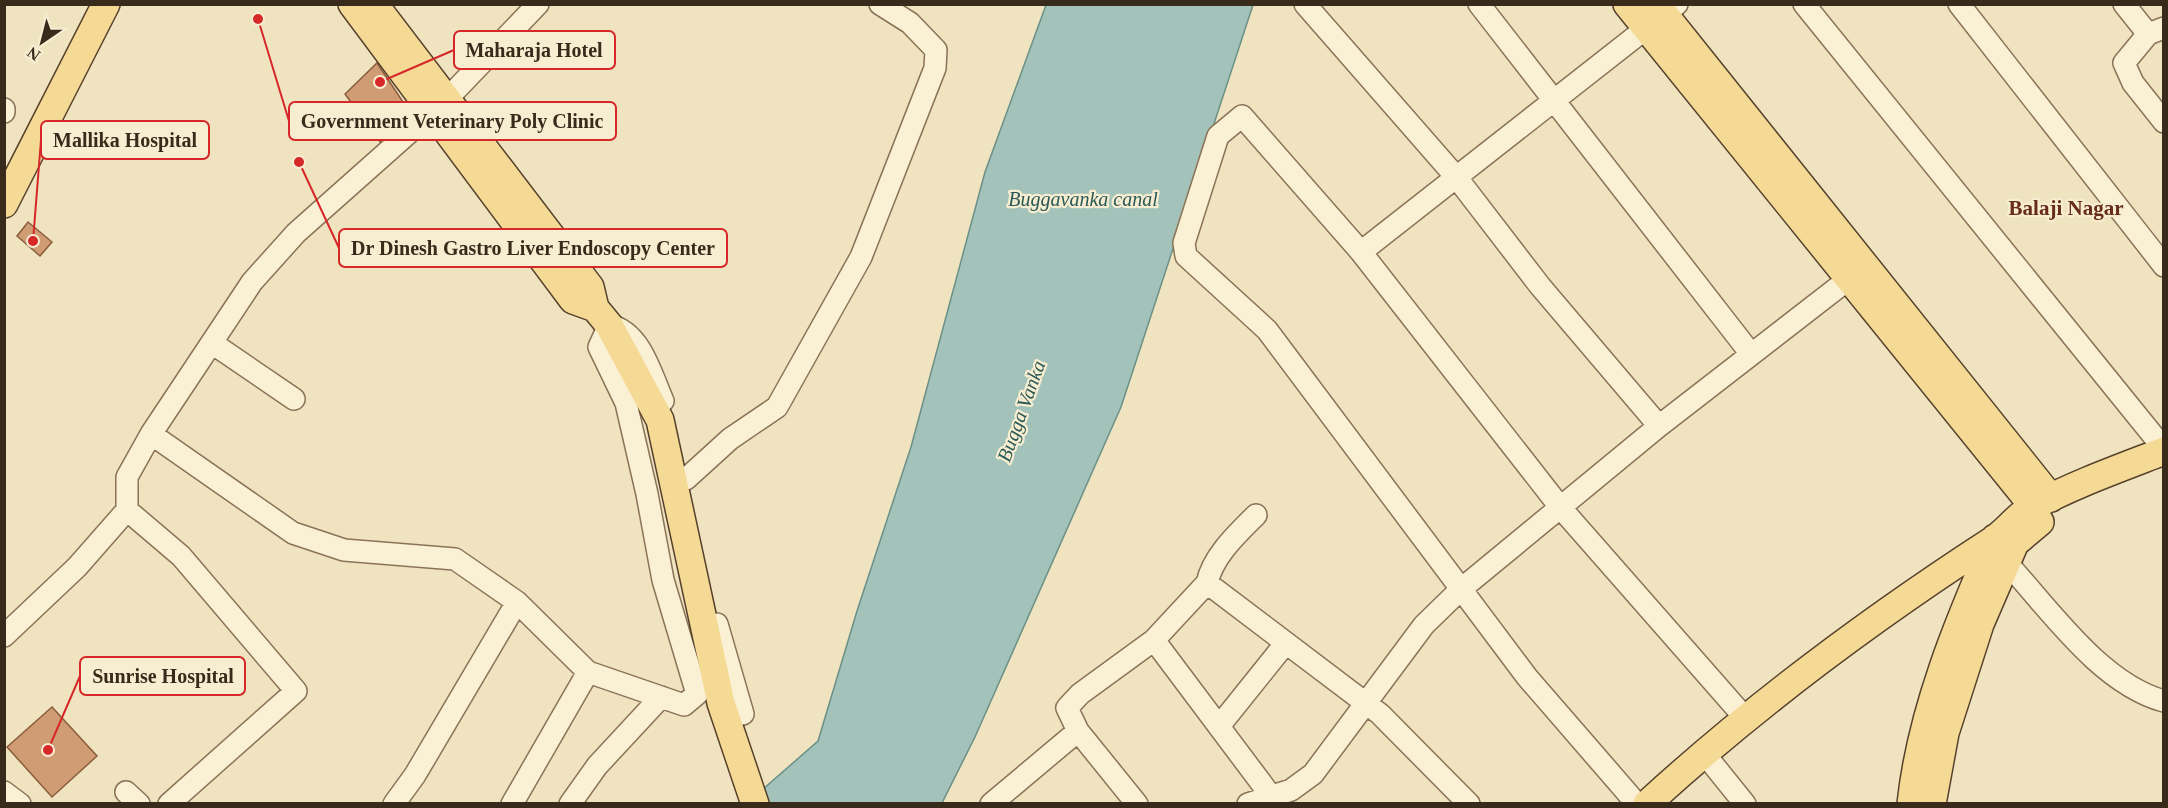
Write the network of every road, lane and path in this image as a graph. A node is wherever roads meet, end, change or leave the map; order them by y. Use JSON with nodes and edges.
{"nodes":[{"id":1,"x":90,"y":4,"type":"edge"},
{"id":2,"x":106,"y":4,"type":"edge"},
{"id":3,"x":352,"y":4,"type":"edge"},
{"id":4,"x":374,"y":4,"type":"edge"},
{"id":5,"x":538,"y":4,"type":"edge"},
{"id":6,"x":879,"y":4,"type":"edge"},
{"id":7,"x":1305,"y":4,"type":"edge"},
{"id":8,"x":1479,"y":4,"type":"edge"},
{"id":9,"x":1627,"y":4,"type":"edge"},
{"id":10,"x":1804,"y":4,"type":"edge"},
{"id":11,"x":1959,"y":4,"type":"edge"},
{"id":12,"x":2124,"y":4,"type":"edge"},
{"id":13,"x":1660,"y":13,"type":"edge"},
{"id":14,"x":2156,"y":31,"type":"edge"},
{"id":15,"x":1554,"y":101,"type":"junction"},
{"id":16,"x":440,"y":105,"type":"junction"},
{"id":17,"x":2163,"y":122,"type":"edge"},
{"id":18,"x":4,"y":167,"type":"edge"},
{"id":19,"x":1457,"y":178,"type":"junction"},
{"id":20,"x":4,"y":204,"type":"edge"},
{"id":21,"x":1361,"y":252,"type":"junction"},
{"id":22,"x":2163,"y":266,"type":"edge"},
{"id":23,"x":1850,"y":278,"type":"junction"},
{"id":24,"x":602,"y":316,"type":"junction"},
{"id":25,"x":212,"y":343,"type":"junction"},
{"id":26,"x":1751,"y":354,"type":"junction"},
{"id":27,"x":294,"y":399,"type":"dead end"},
{"id":28,"x":1659,"y":426,"type":"junction"},
{"id":29,"x":151,"y":434,"type":"junction"},
{"id":30,"x":2163,"y":451,"type":"edge"},
{"id":31,"x":686,"y":479,"type":"junction"},
{"id":32,"x":2042,"y":502,"type":"junction"},
{"id":33,"x":1560,"y":507,"type":"junction"},
{"id":34,"x":127,"y":510,"type":"junction"},
{"id":35,"x":1256,"y":515,"type":"dead end"},
{"id":36,"x":1995,"y":538,"type":"junction"},
{"id":37,"x":2007,"y":563,"type":"junction"},
{"id":38,"x":1207,"y":583,"type":"junction"},
{"id":39,"x":1460,"y":590,"type":"junction"},
{"id":40,"x":517,"y":602,"type":"junction"},
{"id":41,"x":4,"y":636,"type":"edge"},
{"id":42,"x":1154,"y":640,"type":"junction"},
{"id":43,"x":1285,"y":644,"type":"junction"},
{"id":44,"x":588,"y":672,"type":"junction"},
{"id":45,"x":661,"y":697,"type":"junction"},
{"id":46,"x":2163,"y":701,"type":"edge"},
{"id":47,"x":1364,"y":703,"type":"junction"},
{"id":48,"x":732,"y":709,"type":"junction"},
{"id":49,"x":1746,"y":719,"type":"junction"},
{"id":50,"x":1220,"y":725,"type":"junction"},
{"id":51,"x":1078,"y":730,"type":"junction"},
{"id":52,"x":1703,"y":752,"type":"junction"},
{"id":53,"x":4,"y":792,"type":"edge"},
{"id":54,"x":1275,"y":800,"type":"edge"},
{"id":55,"x":20,"y":804,"type":"edge"},
{"id":56,"x":169,"y":804,"type":"edge"},
{"id":57,"x":394,"y":804,"type":"edge"},
{"id":58,"x":512,"y":804,"type":"edge"},
{"id":59,"x":570,"y":804,"type":"edge"},
{"id":60,"x":755,"y":804,"type":"edge"},
{"id":61,"x":991,"y":804,"type":"edge"},
{"id":62,"x":1137,"y":804,"type":"edge"},
{"id":63,"x":1248,"y":804,"type":"edge"},
{"id":64,"x":1469,"y":804,"type":"edge"},
{"id":65,"x":1637,"y":804,"type":"edge"},
{"id":66,"x":1647,"y":804,"type":"edge"},
{"id":67,"x":1745,"y":804,"type":"edge"},
{"id":68,"x":1911,"y":804,"type":"edge"},
{"id":69,"x":1932,"y":804,"type":"edge"}],
"edges":[{"from":1,"to":18,"type":"main road"},
{"from":2,"to":20,"type":"main road"},
{"from":3,"to":16,"type":"main road"},
{"from":4,"to":16,"type":"main road"},
{"from":5,"to":16,"type":"street"},
{"from":6,"to":31,"type":"street"},
{"from":7,"to":19,"type":"street"},
{"from":8,"to":15,"type":"street"},
{"from":9,"to":13,"type":"main road"},
{"from":10,"to":30,"type":"street"},
{"from":11,"to":22,"type":"street"},
{"from":12,"to":14,"type":"street"},
{"from":13,"to":15,"type":"street"},
{"from":13,"to":23,"type":"main road"},
{"from":13,"to":32,"type":"main road"},
{"from":14,"to":17,"type":"street"},
{"from":15,"to":19,"type":"street"},
{"from":15,"to":26,"type":"street"},
{"from":16,"to":24,"type":"main road"},
{"from":16,"to":25,"type":"street"},
{"from":19,"to":21,"type":"street"},
{"from":19,"to":28,"type":"street"},
{"from":21,"to":33,"type":"street"},
{"from":21,"to":39,"type":"street"},
{"from":23,"to":26,"type":"street"},
{"from":23,"to":32,"type":"main road"},
{"from":24,"to":31,"type":"street"},
{"from":24,"to":45,"type":"street"},
{"from":24,"to":48,"type":"main road"},
{"from":25,"to":27,"type":"street"},
{"from":25,"to":29,"type":"street"},
{"from":26,"to":28,"type":"street"},
{"from":28,"to":33,"type":"street"},
{"from":29,"to":34,"type":"street"},
{"from":29,"to":40,"type":"street"},
{"from":30,"to":32,"type":"main road"},
{"from":30,"to":37,"type":"main road"},
{"from":31,"to":48,"type":"street"},
{"from":32,"to":36,"type":"main road"},
{"from":33,"to":39,"type":"street"},
{"from":33,"to":49,"type":"street"},
{"from":34,"to":41,"type":"street"},
{"from":34,"to":56,"type":"street"},
{"from":35,"to":38,"type":"street"},
{"from":36,"to":49,"type":"main road"},
{"from":36,"to":68,"type":"main road"},
{"from":37,"to":46,"type":"street"},
{"from":37,"to":69,"type":"main road"},
{"from":38,"to":42,"type":"street"},
{"from":38,"to":43,"type":"street"},
{"from":39,"to":47,"type":"street"},
{"from":39,"to":65,"type":"street"},
{"from":40,"to":44,"type":"street"},
{"from":40,"to":57,"type":"street"},
{"from":42,"to":50,"type":"street"},
{"from":42,"to":51,"type":"street"},
{"from":43,"to":47,"type":"street"},
{"from":43,"to":50,"type":"street"},
{"from":44,"to":45,"type":"street"},
{"from":44,"to":58,"type":"street"},
{"from":45,"to":59,"type":"street"},
{"from":47,"to":54,"type":"street"},
{"from":47,"to":64,"type":"street"},
{"from":48,"to":60,"type":"main road"},
{"from":49,"to":52,"type":"main road"},
{"from":50,"to":54,"type":"street"},
{"from":51,"to":61,"type":"street"},
{"from":51,"to":62,"type":"street"},
{"from":52,"to":66,"type":"main road"},
{"from":52,"to":67,"type":"street"},
{"from":53,"to":55,"type":"street"},
{"from":54,"to":63,"type":"street"}]}
